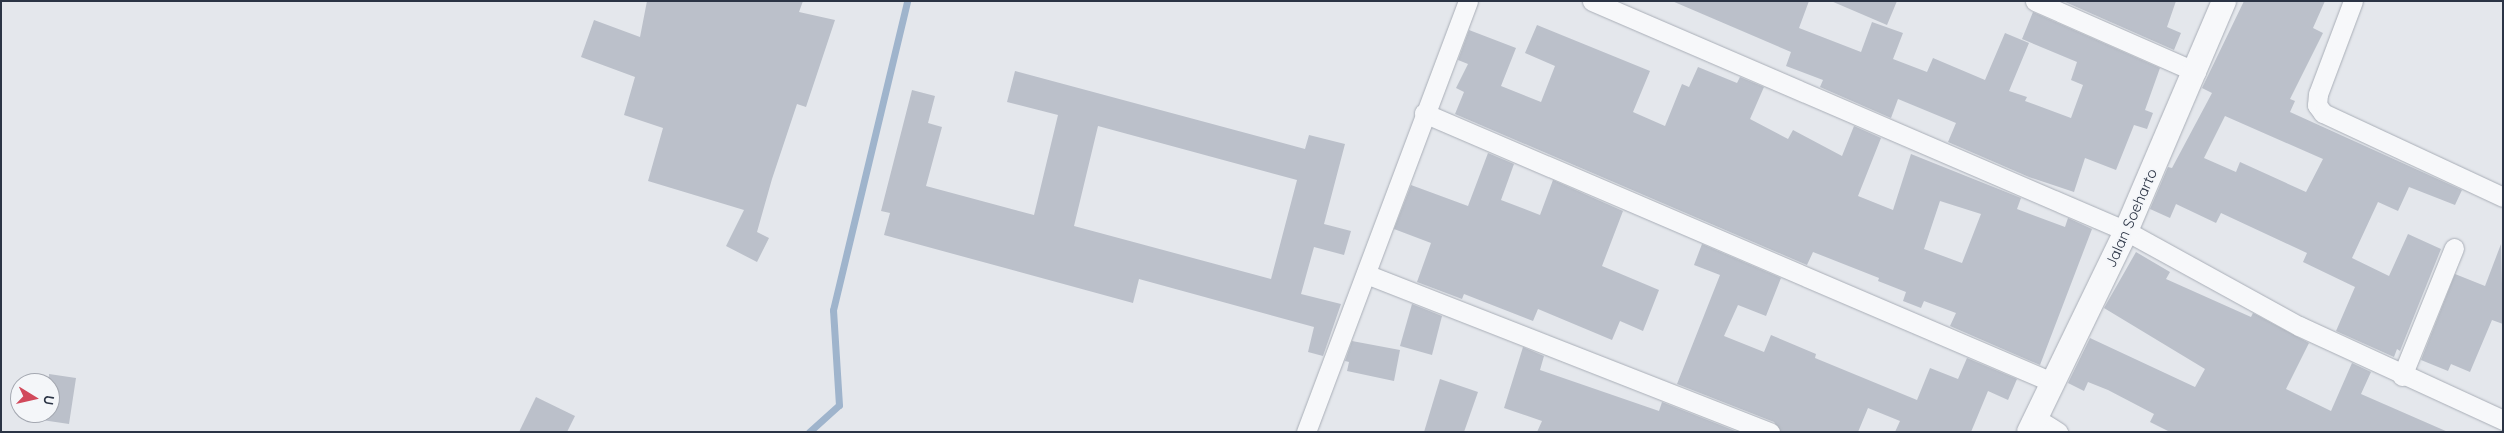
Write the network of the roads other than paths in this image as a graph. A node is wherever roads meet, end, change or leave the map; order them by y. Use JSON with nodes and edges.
{"nodes":[{"id":1,"x":1468,"y":1,"type":"edge"},
{"id":2,"x":1592,"y":1,"type":"edge"},
{"id":3,"x":2036,"y":1,"type":"edge"},
{"id":4,"x":2224,"y":1,"type":"edge"},
{"id":5,"x":2353,"y":1,"type":"edge"},
{"id":6,"x":2196,"y":72,"type":"junction"},
{"id":7,"x":1424,"y":113,"type":"junction"},
{"id":8,"x":2503,"y":197,"type":"edge"},
{"id":9,"x":2126,"y":231,"type":"junction"},
{"id":10,"x":2454,"y":248,"type":"dead end"},
{"id":11,"x":1366,"y":274,"type":"junction"},
{"id":12,"x":2402,"y":376,"type":"junction"},
{"id":13,"x":2054,"y":383,"type":"junction"},
{"id":14,"x":2503,"y":420,"type":"edge"},
{"id":15,"x":2033,"y":425,"type":"edge"},
{"id":16,"x":1306,"y":432,"type":"edge"},
{"id":17,"x":1770,"y":432,"type":"edge"},
{"id":18,"x":2058,"y":432,"type":"edge"}],
"edges":[{"from":1,"to":7,"type":"street"},
{"from":2,"to":9,"type":"street"},
{"from":3,"to":6,"type":"street"},
{"from":4,"to":6,"type":"street","name":"Jalan Soeharto"},
{"from":5,"to":8,"type":"street"},
{"from":6,"to":9,"type":"street","name":"Jalan Soeharto"},
{"from":7,"to":11,"type":"street"},
{"from":7,"to":13,"type":"street"},
{"from":9,"to":12,"type":"street"},
{"from":9,"to":13,"type":"street","name":"Jalan Soeharto"},
{"from":10,"to":12,"type":"street"},
{"from":11,"to":16,"type":"street"},
{"from":11,"to":17,"type":"street"},
{"from":12,"to":14,"type":"street"},
{"from":13,"to":15,"type":"street","name":"Jalan Soeharto"},
{"from":15,"to":18,"type":"street"}]}
